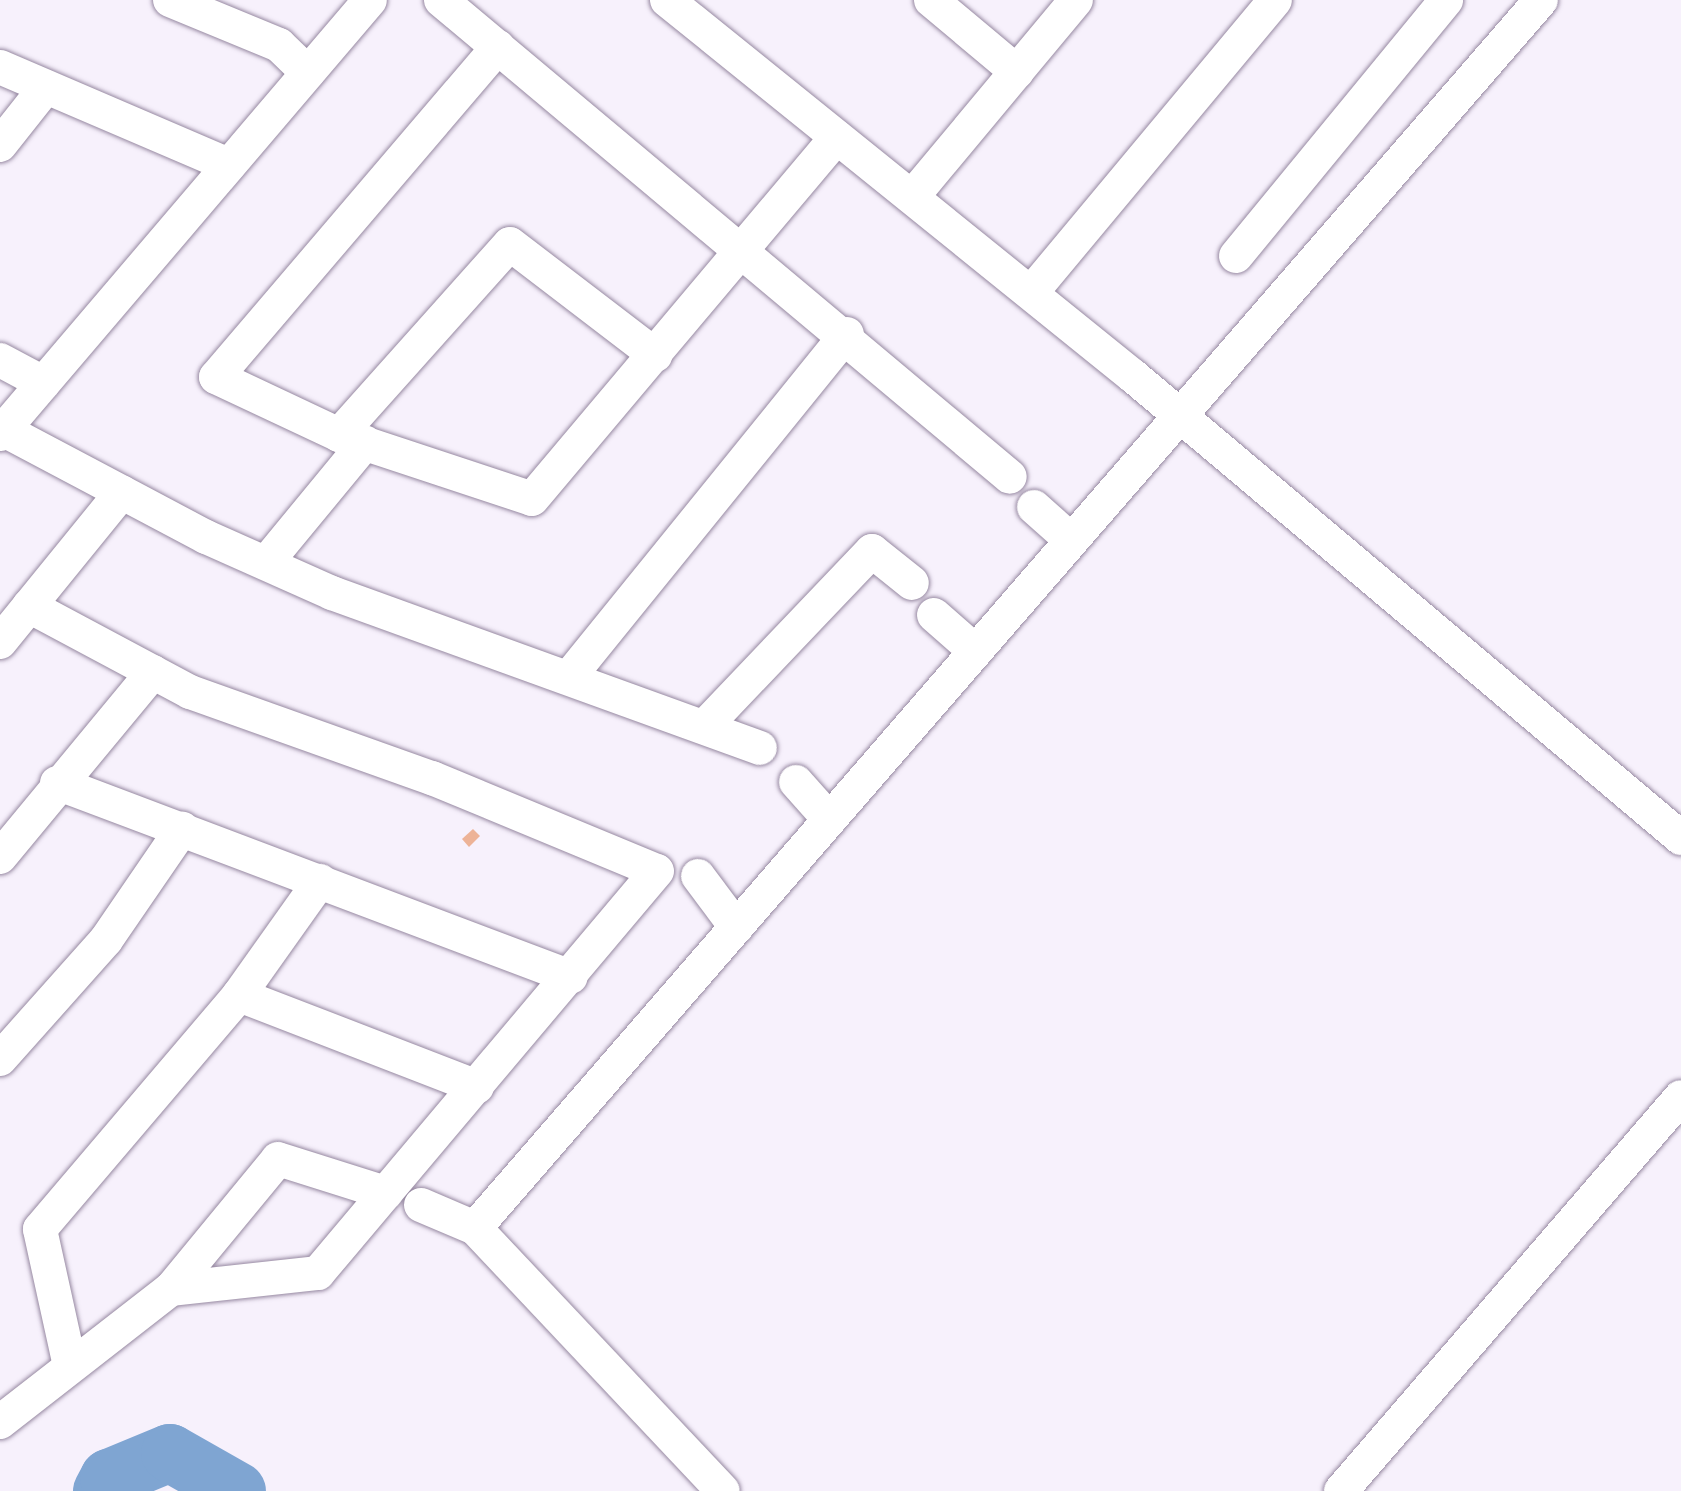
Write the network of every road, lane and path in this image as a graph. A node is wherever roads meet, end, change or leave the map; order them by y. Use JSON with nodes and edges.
{"nodes":[{"id":1,"x":170,"y":0,"type":"edge"},
{"id":2,"x":370,"y":0,"type":"edge"},
{"id":3,"x":441,"y":0,"type":"edge"},
{"id":4,"x":667,"y":0,"type":"edge"},
{"id":5,"x":931,"y":0,"type":"edge"},
{"id":6,"x":1076,"y":0,"type":"edge"},
{"id":7,"x":1275,"y":0,"type":"edge"},
{"id":8,"x":1446,"y":0,"type":"edge"},
{"id":9,"x":1541,"y":0,"type":"edge"},
{"id":10,"x":498,"y":47,"type":"junction"},
{"id":11,"x":0,"y":67,"type":"edge"},
{"id":12,"x":1017,"y":72,"type":"junction"},
{"id":13,"x":308,"y":73,"type":"junction"},
{"id":14,"x":46,"y":87,"type":"junction"},
{"id":15,"x":837,"y":137,"type":"junction"},
{"id":16,"x":0,"y":145,"type":"edge"},
{"id":17,"x":229,"y":165,"type":"junction"},
{"id":18,"x":912,"y":197,"type":"junction"},
{"id":19,"x":744,"y":251,"type":"junction"},
{"id":20,"x":1031,"y":293,"type":"junction"},
{"id":21,"x":1277,"y":298,"type":"junction"},
{"id":22,"x":847,"y":334,"type":"junction"},
{"id":23,"x":655,"y":355,"type":"junction"},
{"id":24,"x":0,"y":360,"type":"edge"},
{"id":25,"x":43,"y":383,"type":"junction"},
{"id":26,"x":2,"y":432,"type":"edge"},
{"id":27,"x":352,"y":439,"type":"junction"},
{"id":28,"x":1010,"y":477,"type":"dead end"},
{"id":29,"x":122,"y":492,"type":"junction"},
{"id":30,"x":1034,"y":507,"type":"dead end"},
{"id":31,"x":1071,"y":540,"type":"junction"},
{"id":32,"x":266,"y":563,"type":"junction"},
{"id":33,"x":912,"y":583,"type":"dead end"},
{"id":34,"x":29,"y":606,"type":"junction"},
{"id":35,"x":934,"y":615,"type":"dead end"},
{"id":36,"x":0,"y":642,"type":"edge"},
{"id":37,"x":975,"y":651,"type":"junction"},
{"id":38,"x":153,"y":672,"type":"junction"},
{"id":39,"x":570,"y":676,"type":"junction"},
{"id":40,"x":707,"y":724,"type":"junction"},
{"id":41,"x":760,"y":748,"type":"dead end"},
{"id":42,"x":796,"y":782,"type":"dead end"},
{"id":43,"x":57,"y":783,"type":"junction"},
{"id":44,"x":829,"y":819,"type":"junction"},
{"id":45,"x":182,"y":829,"type":"junction"},
{"id":46,"x":1681,"y":838,"type":"edge"},
{"id":47,"x":0,"y":857,"type":"edge"},
{"id":48,"x":698,"y":876,"type":"dead end"},
{"id":49,"x":320,"y":881,"type":"junction"},
{"id":50,"x":736,"y":927,"type":"junction"},
{"id":51,"x":571,"y":977,"type":"junction"},
{"id":52,"x":239,"y":995,"type":"junction"},
{"id":53,"x":0,"y":1059,"type":"edge"},
{"id":54,"x":477,"y":1087,"type":"junction"},
{"id":55,"x":1681,"y":1097,"type":"edge"},
{"id":56,"x":386,"y":1193,"type":"junction"},
{"id":57,"x":421,"y":1205,"type":"dead end"},
{"id":58,"x":475,"y":1228,"type":"junction"},
{"id":59,"x":171,"y":1289,"type":"junction"},
{"id":60,"x":70,"y":1366,"type":"junction"},
{"id":61,"x":0,"y":1422,"type":"edge"},
{"id":62,"x":723,"y":1491,"type":"edge"},
{"id":63,"x":1341,"y":1491,"type":"edge"}],
"edges":[{"from":1,"to":13,"type":"street"},
{"from":2,"to":13,"type":"street"},
{"from":3,"to":10,"type":"street"},
{"from":4,"to":15,"type":"street"},
{"from":5,"to":12,"type":"street"},
{"from":6,"to":12,"type":"street"},
{"from":7,"to":20,"type":"street"},
{"from":8,"to":21,"type":"street"},
{"from":9,"to":21,"type":"street"},
{"from":10,"to":19,"type":"street"},
{"from":10,"to":27,"type":"street"},
{"from":11,"to":14,"type":"street"},
{"from":12,"to":18,"type":"street"},
{"from":13,"to":17,"type":"street"},
{"from":14,"to":16,"type":"street"},
{"from":14,"to":17,"type":"street"},
{"from":15,"to":18,"type":"street"},
{"from":15,"to":19,"type":"street"},
{"from":17,"to":25,"type":"street"},
{"from":18,"to":20,"type":"street"},
{"from":19,"to":22,"type":"street"},
{"from":19,"to":23,"type":"street"},
{"from":20,"to":46,"type":"street"},
{"from":21,"to":31,"type":"street"},
{"from":22,"to":28,"type":"street"},
{"from":22,"to":39,"type":"street"},
{"from":23,"to":27,"type":"street"},
{"from":23,"to":27,"type":"street"},
{"from":24,"to":25,"type":"street"},
{"from":25,"to":26,"type":"street"},
{"from":26,"to":29,"type":"street"},
{"from":27,"to":32,"type":"street"},
{"from":29,"to":32,"type":"street"},
{"from":29,"to":34,"type":"street"},
{"from":30,"to":31,"type":"street"},
{"from":31,"to":37,"type":"street"},
{"from":32,"to":39,"type":"street"},
{"from":33,"to":40,"type":"street"},
{"from":34,"to":36,"type":"street"},
{"from":34,"to":38,"type":"street"},
{"from":35,"to":37,"type":"street"},
{"from":37,"to":44,"type":"street"},
{"from":38,"to":43,"type":"street"},
{"from":38,"to":51,"type":"street"},
{"from":39,"to":40,"type":"street"},
{"from":40,"to":41,"type":"street"},
{"from":42,"to":44,"type":"street"},
{"from":43,"to":45,"type":"street"},
{"from":43,"to":47,"type":"street"},
{"from":44,"to":50,"type":"street"},
{"from":45,"to":49,"type":"street"},
{"from":45,"to":53,"type":"street"},
{"from":48,"to":50,"type":"street"},
{"from":49,"to":51,"type":"street"},
{"from":49,"to":52,"type":"street"},
{"from":50,"to":58,"type":"street"},
{"from":51,"to":54,"type":"street"},
{"from":52,"to":54,"type":"street"},
{"from":52,"to":60,"type":"street"},
{"from":54,"to":56,"type":"street"},
{"from":55,"to":63,"type":"street"},
{"from":56,"to":59,"type":"street"},
{"from":56,"to":59,"type":"street"},
{"from":57,"to":58,"type":"street"},
{"from":58,"to":62,"type":"street"},
{"from":59,"to":60,"type":"street"},
{"from":60,"to":61,"type":"street"}]}
